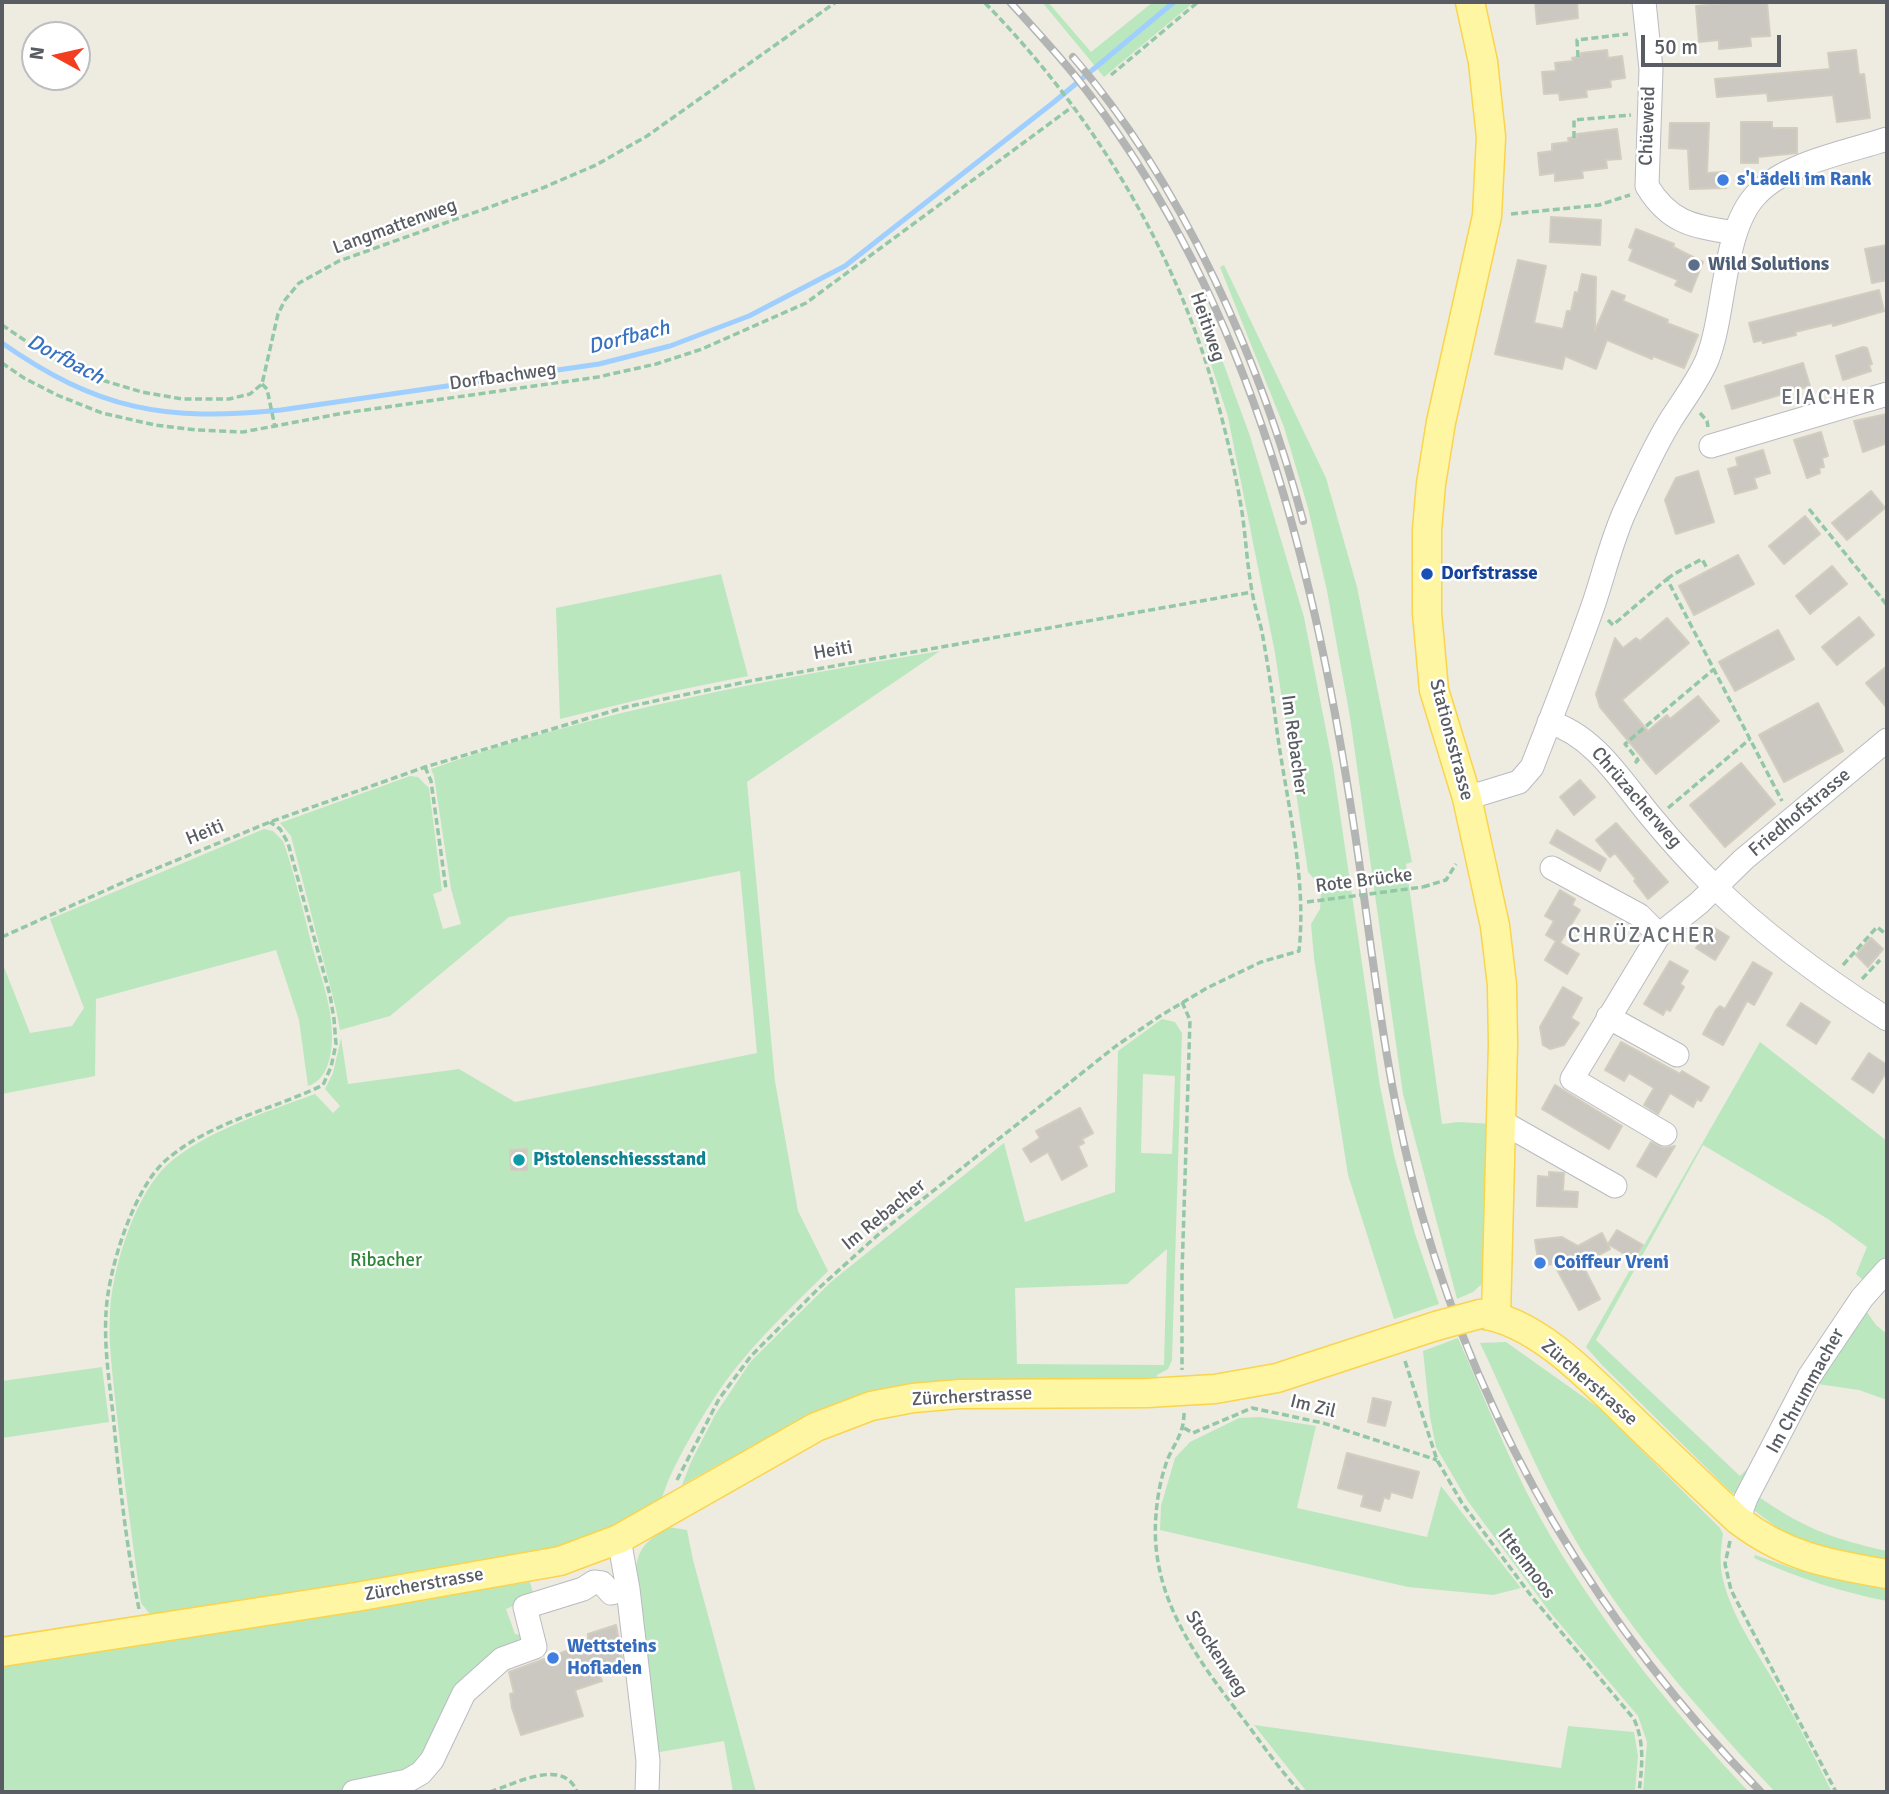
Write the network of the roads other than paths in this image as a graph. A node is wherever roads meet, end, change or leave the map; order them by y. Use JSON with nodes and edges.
{"nodes":[{"id":1,"x":1470,"y":2,"type":"edge"},
{"id":2,"x":1644,"y":2,"type":"edge"},
{"id":3,"x":1887,"y":139,"type":"edge"},
{"id":4,"x":1735,"y":233,"type":"junction"},
{"id":5,"x":1887,"y":394,"type":"edge"},
{"id":6,"x":1711,"y":446,"type":"dead end"},
{"id":7,"x":1549,"y":722,"type":"junction"},
{"id":8,"x":1887,"y":740,"type":"edge"},
{"id":9,"x":1467,"y":797,"type":"junction"},
{"id":10,"x":1552,"y":868,"type":"dead end"},
{"id":11,"x":1715,"y":887,"type":"junction"},
{"id":12,"x":1658,"y":935,"type":"junction"},
{"id":13,"x":1608,"y":1017,"type":"junction"},
{"id":14,"x":1887,"y":1019,"type":"edge"},
{"id":15,"x":1677,"y":1055,"type":"dead end"},
{"id":16,"x":1502,"y":1122,"type":"junction"},
{"id":17,"x":1665,"y":1134,"type":"dead end"},
{"id":18,"x":1615,"y":1186,"type":"dead end"},
{"id":19,"x":1887,"y":1270,"type":"edge"},
{"id":20,"x":1488,"y":1315,"type":"junction"},
{"id":21,"x":1738,"y":1520,"type":"junction"},
{"id":22,"x":619,"y":1539,"type":"junction"},
{"id":23,"x":1887,"y":1574,"type":"edge"},
{"id":24,"x":628,"y":1590,"type":"junction"},
{"id":25,"x":2,"y":1652,"type":"edge"},
{"id":26,"x":354,"y":1792,"type":"edge"},
{"id":27,"x":647,"y":1792,"type":"edge"}],
"edges":[{"from":1,"to":9,"type":"main road","name":"Stationsstrasse"},
{"from":2,"to":4,"type":"street","name":"Chüeweid"},
{"from":3,"to":4,"type":"street"},
{"from":4,"to":7,"type":"street"},
{"from":5,"to":6,"type":"street"},
{"from":7,"to":9,"type":"street"},
{"from":7,"to":11,"type":"street","name":"Chrüzacherweg"},
{"from":8,"to":11,"type":"street","name":"Friedhofstrasse"},
{"from":9,"to":16,"type":"main road","name":"Stationsstrasse"},
{"from":10,"to":12,"type":"street"},
{"from":11,"to":12,"type":"street"},
{"from":11,"to":14,"type":"street","name":"Chrüzacherweg"},
{"from":12,"to":13,"type":"street"},
{"from":13,"to":15,"type":"street"},
{"from":13,"to":17,"type":"street"},
{"from":16,"to":18,"type":"street"},
{"from":16,"to":20,"type":"main road","name":"Stationsstrasse"},
{"from":19,"to":21,"type":"street","name":"Im Chrummacher"},
{"from":20,"to":21,"type":"main road","name":"Zürcherstrasse"},
{"from":20,"to":22,"type":"main road","name":"Zürcherstrasse","bridge":true},
{"from":21,"to":23,"type":"main road","name":"Zürcherstrasse"},
{"from":22,"to":24,"type":"street"},
{"from":22,"to":25,"type":"main road","name":"Zürcherstrasse"},
{"from":24,"to":26,"type":"street"},
{"from":24,"to":27,"type":"street"}]}
